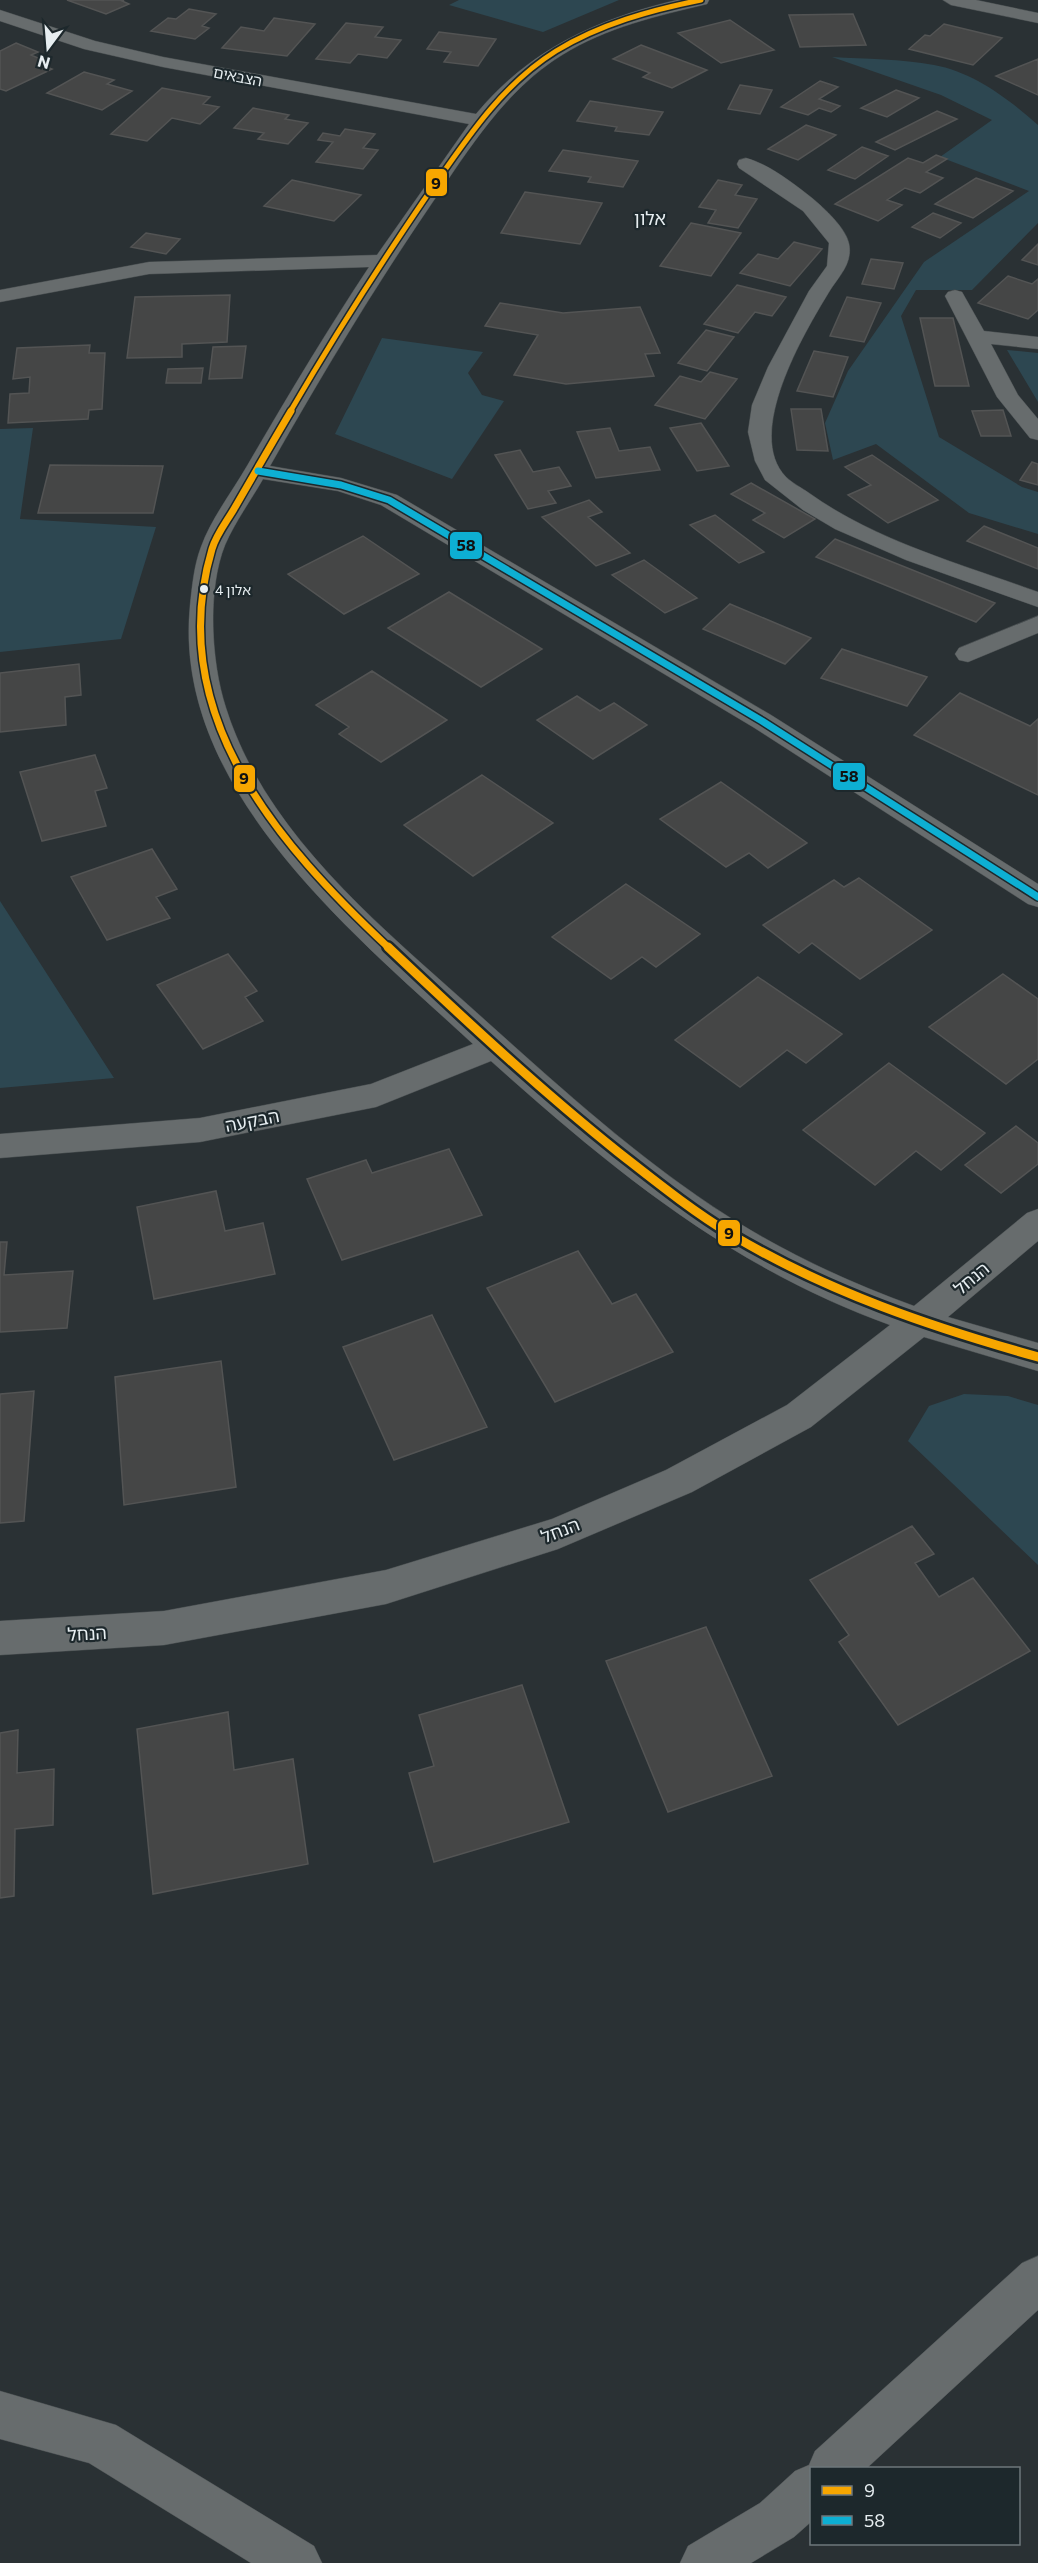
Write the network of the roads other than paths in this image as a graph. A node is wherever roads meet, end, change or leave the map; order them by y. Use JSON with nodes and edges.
{"nodes":[{"id":1,"x":701,"y":0,"type":"edge"},
{"id":2,"x":951,"y":0,"type":"edge"},
{"id":3,"x":0,"y":15,"type":"edge"},
{"id":4,"x":1038,"y":18,"type":"edge"},
{"id":5,"x":480,"y":120,"type":"junction"},
{"id":6,"x":746,"y":164,"type":"dead end"},
{"id":7,"x":382,"y":261,"type":"junction"},
{"id":8,"x":0,"y":296,"type":"edge"},
{"id":9,"x":955,"y":296,"type":"dead end"},
{"id":10,"x":976,"y":336,"type":"junction"},
{"id":11,"x":1038,"y":343,"type":"edge"},
{"id":12,"x":1038,"y":433,"type":"edge"},
{"id":13,"x":258,"y":471,"type":"junction"},
{"id":14,"x":1038,"y":600,"type":"edge"},
{"id":15,"x":1038,"y":624,"type":"edge"},
{"id":16,"x":968,"y":654,"type":"dead end"},
{"id":17,"x":1038,"y":897,"type":"edge"},
{"id":18,"x":495,"y":1047,"type":"junction"},
{"id":19,"x":0,"y":1146,"type":"edge"},
{"id":20,"x":1038,"y":1221,"type":"edge"},
{"id":21,"x":917,"y":1323,"type":"junction"},
{"id":22,"x":1038,"y":1358,"type":"edge"},
{"id":23,"x":0,"y":1638,"type":"edge"},
{"id":24,"x":1038,"y":2278,"type":"edge"},
{"id":25,"x":0,"y":2415,"type":"edge"},
{"id":26,"x":834,"y":2467,"type":"edge"},
{"id":27,"x":810,"y":2490,"type":"edge"},
{"id":28,"x":297,"y":2563,"type":"edge"},
{"id":29,"x":705,"y":2563,"type":"edge"}],
"edges":[{"from":1,"to":5,"type":"street"},
{"from":2,"to":4,"type":"street"},
{"from":3,"to":5,"type":"street","name":"הצבאים"},
{"from":5,"to":7,"type":"street"},
{"from":6,"to":14,"type":"street"},
{"from":7,"to":8,"type":"street"},
{"from":7,"to":13,"type":"street"},
{"from":9,"to":10,"type":"street"},
{"from":10,"to":11,"type":"street"},
{"from":10,"to":12,"type":"street"},
{"from":13,"to":17,"type":"street"},
{"from":13,"to":18,"type":"street"},
{"from":15,"to":16,"type":"street"},
{"from":18,"to":19,"type":"street","name":"הבקעה"},
{"from":18,"to":21,"type":"street"},
{"from":20,"to":21,"type":"street","name":"הנחל"},
{"from":21,"to":22,"type":"street"},
{"from":21,"to":23,"type":"street","name":"הנחל"},
{"from":24,"to":26,"type":"street"},
{"from":25,"to":28,"type":"street"},
{"from":27,"to":29,"type":"street"}]}
